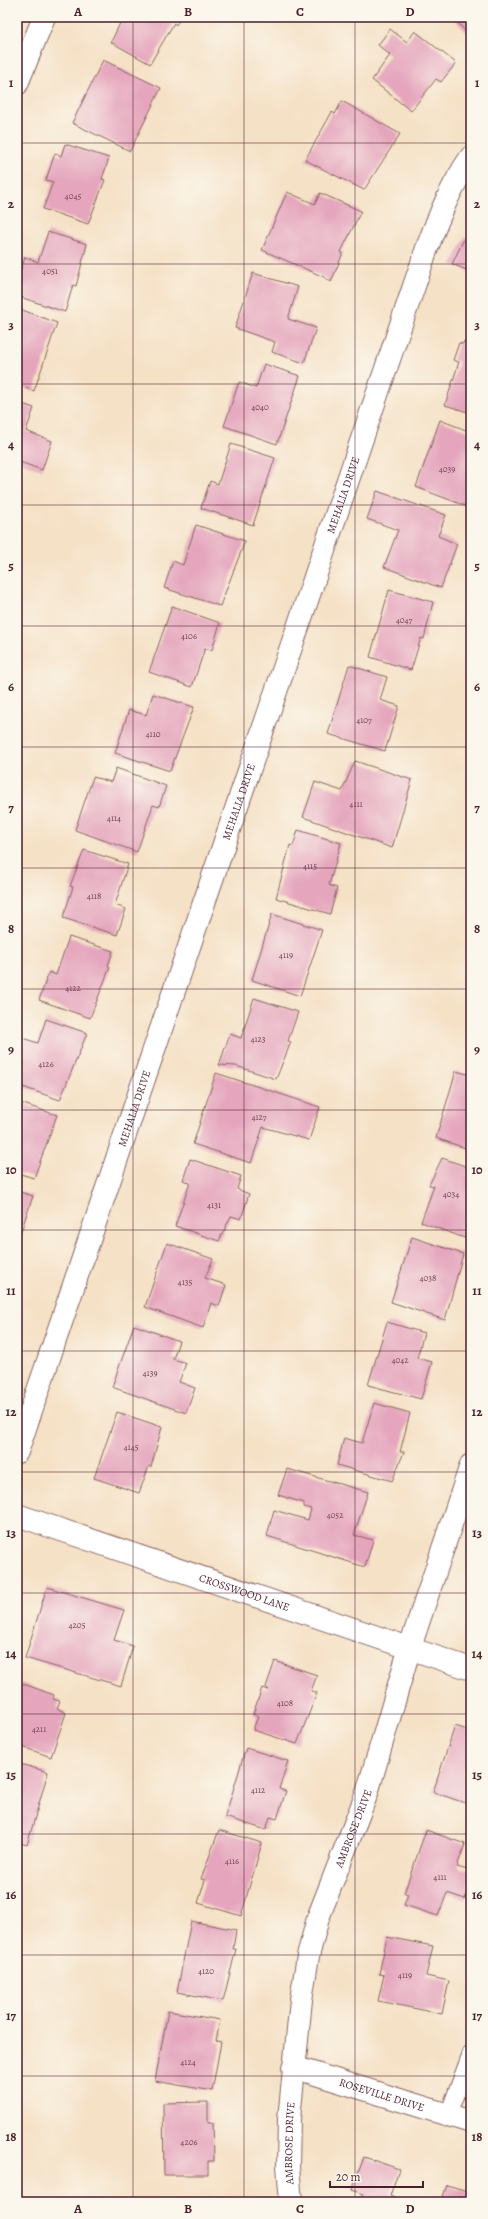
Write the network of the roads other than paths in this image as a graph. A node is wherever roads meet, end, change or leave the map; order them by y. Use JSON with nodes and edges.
{"nodes":[{"id":1,"x":44,"y":17,"type":"edge"},
{"id":2,"x":17,"y":84,"type":"edge"},
{"id":3,"x":471,"y":157,"type":"edge"},
{"id":4,"x":17,"y":1452,"type":"edge"},
{"id":5,"x":471,"y":1465,"type":"edge"},
{"id":6,"x":17,"y":1515,"type":"edge"},
{"id":7,"x":410,"y":1647,"type":"junction"},
{"id":8,"x":471,"y":1669,"type":"edge"},
{"id":9,"x":471,"y":2053,"type":"edge"},
{"id":10,"x":293,"y":2067,"type":"junction"},
{"id":11,"x":448,"y":2115,"type":"junction"},
{"id":12,"x":471,"y":2122,"type":"edge"},
{"id":13,"x":291,"y":2202,"type":"edge"}],
"edges":[{"from":1,"to":2,"type":"street"},
{"from":3,"to":4,"type":"street","name":"MEHALIA DRIVE"},
{"from":5,"to":7,"type":"street","name":"AMBROSE DRIVE"},
{"from":6,"to":7,"type":"street","name":"CROSSWOOD LANE"},
{"from":7,"to":8,"type":"street","name":"CROSSWOOD LANE"},
{"from":7,"to":10,"type":"street","name":"AMBROSE DRIVE"},
{"from":9,"to":11,"type":"lane"},
{"from":10,"to":11,"type":"street","name":"ROSEVILLE DRIVE"},
{"from":10,"to":13,"type":"street","name":"AMBROSE DRIVE"},
{"from":11,"to":12,"type":"street","name":"ROSEVILLE DRIVE"}]}
